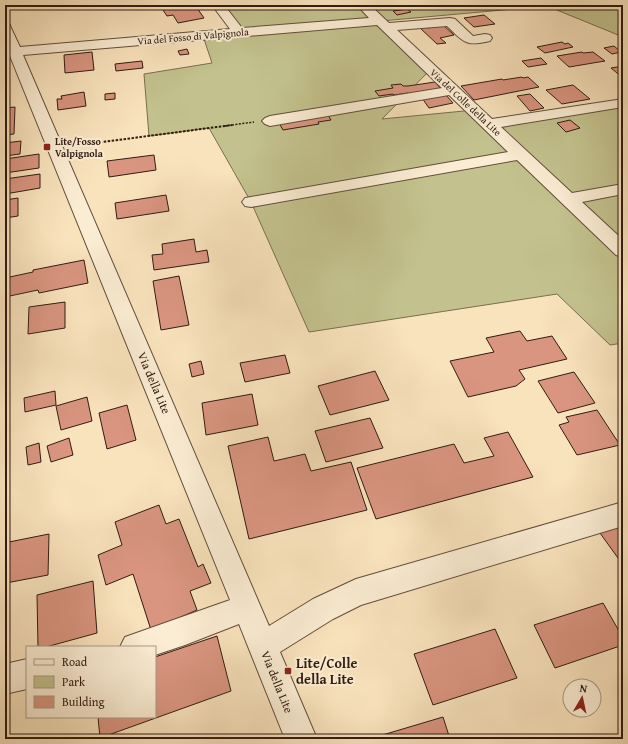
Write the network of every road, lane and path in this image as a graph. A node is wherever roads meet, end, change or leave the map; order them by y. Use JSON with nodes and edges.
{"nodes":[{"id":1,"x":218,"y":5,"type":"edge"},
{"id":2,"x":363,"y":5,"type":"edge"},
{"id":3,"x":383,"y":24,"type":"junction"},
{"id":4,"x":5,"y":28,"type":"edge"},
{"id":5,"x":239,"y":32,"type":"junction"},
{"id":6,"x":485,"y":38,"type":"dead end"},
{"id":7,"x":10,"y":52,"type":"edge"},
{"id":8,"x":453,"y":90,"type":"junction"},
{"id":9,"x":623,"y":103,"type":"edge"},
{"id":10,"x":262,"y":121,"type":"joint"},
{"id":11,"x":489,"y":124,"type":"junction"},
{"id":12,"x":56,"y":148,"type":"junction"},
{"id":13,"x":522,"y":154,"type":"junction"},
{"id":14,"x":623,"y":189,"type":"edge"},
{"id":15,"x":569,"y":199,"type":"junction"},
{"id":16,"x":251,"y":202,"type":"dead end"},
{"id":17,"x":623,"y":251,"type":"edge"},
{"id":18,"x":623,"y":514,"type":"edge"},
{"id":19,"x":246,"y":607,"type":"junction"},
{"id":20,"x":138,"y":646,"type":"edge"},
{"id":21,"x":262,"y":646,"type":"junction"},
{"id":22,"x":26,"y":674,"type":"edge"},
{"id":23,"x":5,"y":679,"type":"edge"},
{"id":24,"x":301,"y":739,"type":"edge"}],
"edges":[{"from":1,"to":5,"type":"street"},
{"from":2,"to":3,"type":"street","name":"Via del Colle della Lite"},
{"from":3,"to":5,"type":"street","name":"Via del Fosso di Valpignola"},
{"from":3,"to":6,"type":"street","name":"Via del Fosso di Valpignola"},
{"from":3,"to":8,"type":"street","name":"Via del Colle della Lite"},
{"from":4,"to":7,"type":"street","name":"Via della Lite"},
{"from":5,"to":7,"type":"street","name":"Via del Fosso di Valpignola"},
{"from":7,"to":12,"type":"street","name":"Via della Lite"},
{"from":8,"to":10,"type":"street"},
{"from":8,"to":11,"type":"street","name":"Via del Colle della Lite"},
{"from":9,"to":11,"type":"street"},
{"from":10,"to":12,"type":"path"},
{"from":11,"to":13,"type":"street","name":"Via del Colle della Lite"},
{"from":12,"to":19,"type":"street","name":"Via della Lite"},
{"from":13,"to":15,"type":"street","name":"Via del Colle della Lite"},
{"from":13,"to":16,"type":"street"},
{"from":14,"to":15,"type":"street"},
{"from":15,"to":17,"type":"street","name":"Via del Colle della Lite"},
{"from":18,"to":21,"type":"street"},
{"from":19,"to":20,"type":"street"},
{"from":19,"to":21,"type":"street","name":"Via della Lite"},
{"from":21,"to":24,"type":"street","name":"Via della Lite"},
{"from":22,"to":23,"type":"street"}]}
